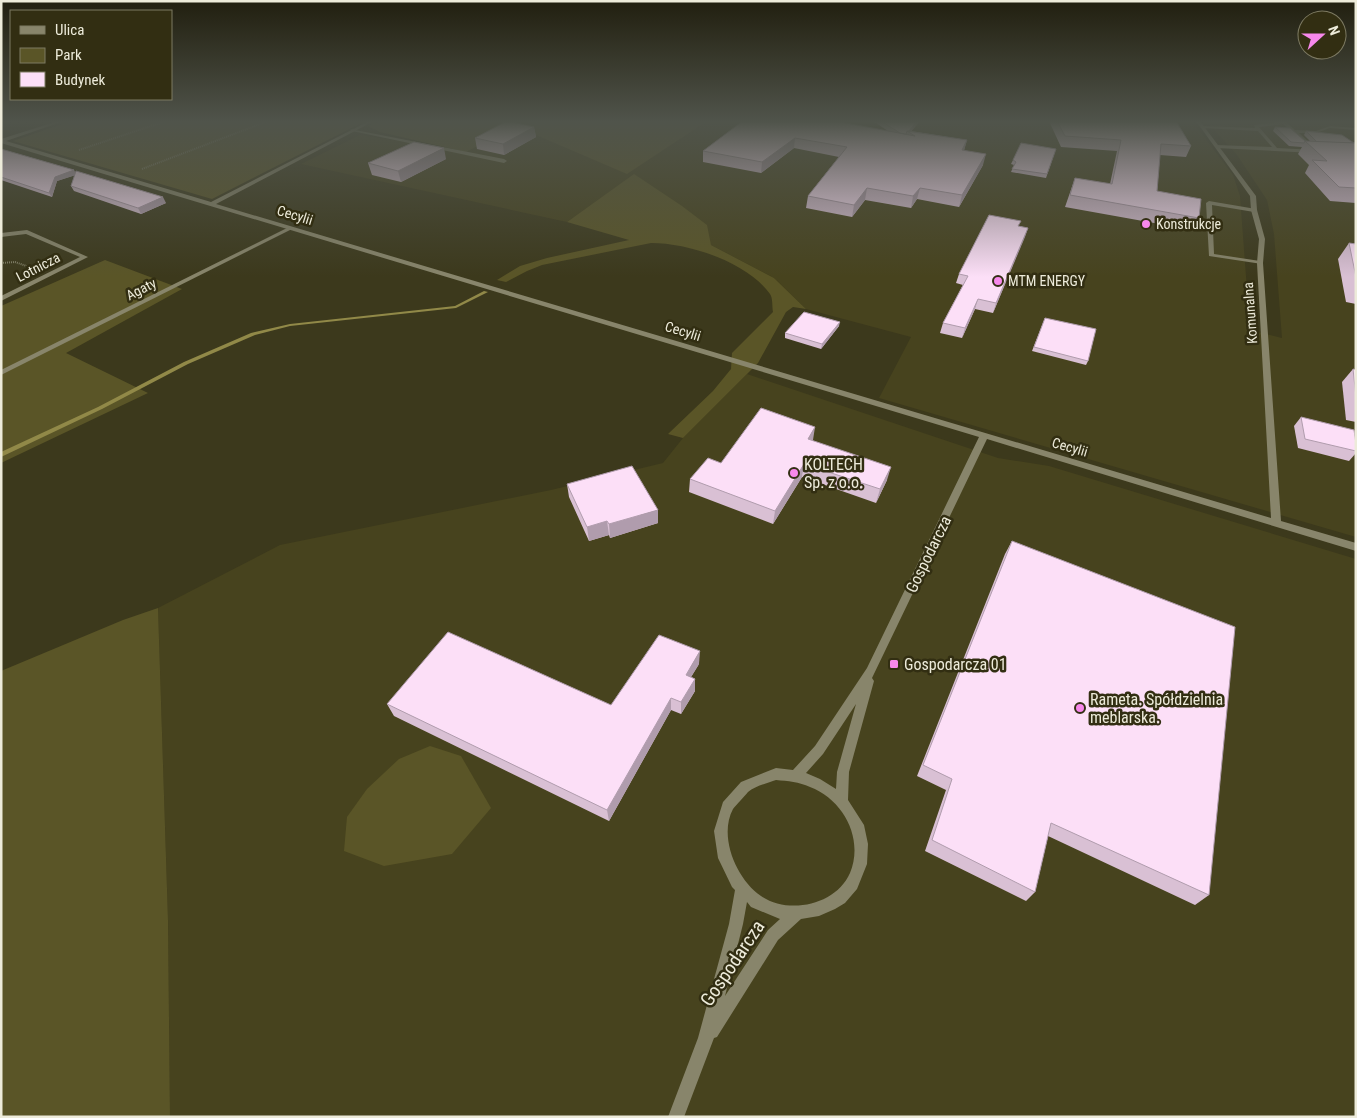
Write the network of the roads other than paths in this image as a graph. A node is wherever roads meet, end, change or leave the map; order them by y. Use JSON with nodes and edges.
{"nodes":[{"id":1,"x":105,"y":173,"type":"edge"},
{"id":2,"x":270,"y":173,"type":"edge"},
{"id":3,"x":1237,"y":173,"type":"edge"},
{"id":4,"x":211,"y":204,"type":"junction"},
{"id":5,"x":1254,"y":210,"type":"junction"},
{"id":6,"x":291,"y":228,"type":"junction"},
{"id":7,"x":1,"y":235,"type":"edge"},
{"id":8,"x":1260,"y":263,"type":"junction"},
{"id":9,"x":1,"y":299,"type":"edge"},
{"id":10,"x":1,"y":373,"type":"edge"},
{"id":11,"x":984,"y":436,"type":"junction"},
{"id":12,"x":1276,"y":522,"type":"junction"},
{"id":13,"x":1356,"y":547,"type":"edge"},
{"id":14,"x":871,"y":671,"type":"junction"},
{"id":15,"x":796,"y":775,"type":"junction"},
{"id":16,"x":842,"y":801,"type":"junction"},
{"id":17,"x":742,"y":890,"type":"junction"},
{"id":18,"x":796,"y":914,"type":"junction"},
{"id":19,"x":706,"y":1038,"type":"junction"},
{"id":20,"x":676,"y":1117,"type":"edge"}],
"edges":[{"from":1,"to":4,"type":"street","name":"Cecylii"},
{"from":2,"to":4,"type":"street"},
{"from":3,"to":5,"type":"street","name":"Komunalna"},
{"from":4,"to":6,"type":"street","name":"Cecylii"},
{"from":5,"to":8,"type":"street","name":"Komunalna"},
{"from":5,"to":8,"type":"street"},
{"from":6,"to":10,"type":"street","name":"Agaty"},
{"from":6,"to":11,"type":"street","name":"Cecylii"},
{"from":7,"to":9,"type":"street","name":"Lotnicza"},
{"from":8,"to":12,"type":"street","name":"Komunalna"},
{"from":11,"to":12,"type":"street","name":"Cecylii"},
{"from":11,"to":14,"type":"street","name":"Gospodarcza"},
{"from":12,"to":13,"type":"street","name":"Cecylii"},
{"from":14,"to":15,"type":"street","name":"Gospodarcza"},
{"from":14,"to":16,"type":"street","name":"Gospodarcza"},
{"from":15,"to":16,"type":"street","name":"Gospodarcza"},
{"from":15,"to":17,"type":"street","name":"Gospodarcza"},
{"from":16,"to":18,"type":"street","name":"Gospodarcza"},
{"from":17,"to":18,"type":"street","name":"Gospodarcza"},
{"from":17,"to":19,"type":"street","name":"Gospodarcza"},
{"from":18,"to":19,"type":"street","name":"Gospodarcza"},
{"from":19,"to":20,"type":"street","name":"Gospodarcza"}]}
